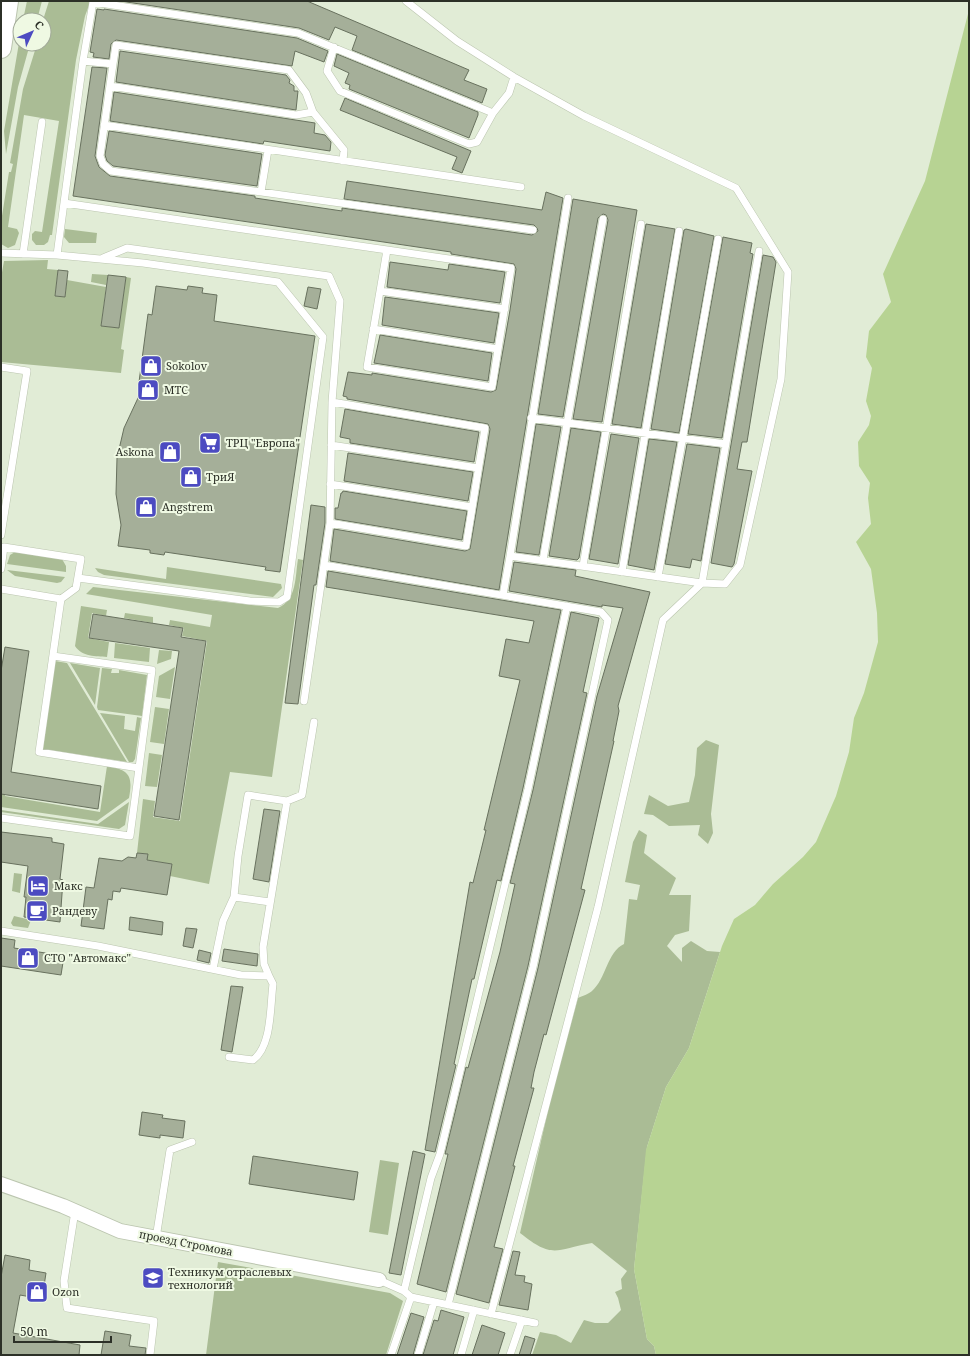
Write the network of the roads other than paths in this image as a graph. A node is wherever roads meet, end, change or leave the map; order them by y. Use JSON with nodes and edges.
{"nodes":[{"id":1,"x":8,"y":1,"type":"edge"},
{"id":2,"x":406,"y":1,"type":"edge"},
{"id":3,"x":122,"y":3,"type":"edge"},
{"id":4,"x":3,"y":23,"type":"edge"},
{"id":5,"x":334,"y":47,"type":"junction"},
{"id":6,"x":1,"y":48,"type":"edge"},
{"id":7,"x":83,"y":61,"type":"junction"},
{"id":8,"x":113,"y":64,"type":"junction"},
{"id":9,"x":514,"y":77,"type":"junction"},
{"id":10,"x":110,"y":86,"type":"junction"},
{"id":11,"x":313,"y":112,"type":"junction"},
{"id":12,"x":493,"y":113,"type":"junction"},
{"id":13,"x":42,"y":122,"type":"dead end"},
{"id":14,"x":104,"y":125,"type":"junction"},
{"id":15,"x":268,"y":150,"type":"junction"},
{"id":16,"x":343,"y":161,"type":"junction"},
{"id":17,"x":521,"y":187,"type":"dead end"},
{"id":18,"x":261,"y":192,"type":"junction"},
{"id":19,"x":568,"y":198,"type":"dead end"},
{"id":20,"x":64,"y":203,"type":"junction"},
{"id":21,"x":603,"y":219,"type":"dead end"},
{"id":22,"x":641,"y":224,"type":"dead end"},
{"id":23,"x":533,"y":230,"type":"dead end"},
{"id":24,"x":679,"y":232,"type":"dead end"},
{"id":25,"x":718,"y":239,"type":"dead end"},
{"id":26,"x":387,"y":250,"type":"junction"},
{"id":27,"x":759,"y":251,"type":"dead end"},
{"id":28,"x":1,"y":253,"type":"edge"},
{"id":29,"x":23,"y":254,"type":"junction"},
{"id":30,"x":57,"y":255,"type":"junction"},
{"id":31,"x":101,"y":259,"type":"junction"},
{"id":32,"x":380,"y":291,"type":"junction"},
{"id":33,"x":505,"y":309,"type":"junction"},
{"id":34,"x":373,"y":329,"type":"junction"},
{"id":35,"x":498,"y":349,"type":"junction"},
{"id":36,"x":1,"y":368,"type":"edge"},
{"id":37,"x":332,"y":402,"type":"junction"},
{"id":38,"x":531,"y":418,"type":"junction"},
{"id":39,"x":567,"y":422,"type":"junction"},
{"id":40,"x":606,"y":428,"type":"junction"},
{"id":41,"x":644,"y":433,"type":"junction"},
{"id":42,"x":682,"y":438,"type":"junction"},
{"id":43,"x":726,"y":444,"type":"junction"},
{"id":44,"x":331,"y":445,"type":"junction"},
{"id":45,"x":478,"y":468,"type":"junction"},
{"id":46,"x":330,"y":484,"type":"junction"},
{"id":47,"x":472,"y":507,"type":"junction"},
{"id":48,"x":330,"y":523,"type":"junction"},
{"id":49,"x":1,"y":535,"type":"edge"},
{"id":50,"x":2,"y":547,"type":"edge"},
{"id":51,"x":510,"y":556,"type":"junction"},
{"id":52,"x":543,"y":560,"type":"junction"},
{"id":53,"x":324,"y":565,"type":"junction"},
{"id":54,"x":583,"y":566,"type":"junction"},
{"id":55,"x":1,"y":568,"type":"edge"},
{"id":56,"x":622,"y":572,"type":"junction"},
{"id":57,"x":658,"y":577,"type":"junction"},
{"id":58,"x":78,"y":578,"type":"junction"},
{"id":59,"x":702,"y":583,"type":"junction"},
{"id":60,"x":1,"y":589,"type":"edge"},
{"id":61,"x":503,"y":595,"type":"junction"},
{"id":62,"x":61,"y":599,"type":"junction"},
{"id":63,"x":567,"y":606,"type":"junction"},
{"id":64,"x":53,"y":656,"type":"junction"},
{"id":65,"x":304,"y":702,"type":"dead end"},
{"id":66,"x":314,"y":722,"type":"dead end"},
{"id":67,"x":139,"y":768,"type":"junction"},
{"id":68,"x":287,"y":801,"type":"junction"},
{"id":69,"x":1,"y":818,"type":"edge"},
{"id":70,"x":234,"y":897,"type":"junction"},
{"id":71,"x":270,"y":902,"type":"junction"},
{"id":72,"x":1,"y":931,"type":"edge"},
{"id":73,"x":213,"y":969,"type":"junction"},
{"id":74,"x":269,"y":976,"type":"junction"},
{"id":75,"x":229,"y":1057,"type":"dead end"},
{"id":76,"x":192,"y":1142,"type":"dead end"},
{"id":77,"x":1,"y":1184,"type":"edge"},
{"id":78,"x":75,"y":1211,"type":"junction"},
{"id":79,"x":156,"y":1238,"type":"junction"},
{"id":80,"x":378,"y":1280,"type":"joint"},
{"id":81,"x":404,"y":1291,"type":"junction"},
{"id":82,"x":411,"y":1297,"type":"junction"},
{"id":83,"x":434,"y":1302,"type":"junction"},
{"id":84,"x":448,"y":1304,"type":"junction"},
{"id":85,"x":474,"y":1310,"type":"junction"},
{"id":86,"x":491,"y":1314,"type":"junction"},
{"id":87,"x":522,"y":1320,"type":"junction"},
{"id":88,"x":535,"y":1323,"type":"dead end"},
{"id":89,"x":150,"y":1355,"type":"edge"},
{"id":90,"x":391,"y":1355,"type":"edge"},
{"id":91,"x":418,"y":1355,"type":"edge"},
{"id":92,"x":461,"y":1355,"type":"edge"},
{"id":93,"x":510,"y":1355,"type":"edge"}],
"edges":[{"from":1,"to":4,"type":"main road"},
{"from":2,"to":9,"type":"lane"},
{"from":3,"to":5,"type":"lane"},
{"from":3,"to":7,"type":"lane"},
{"from":4,"to":6,"type":"main road"},
{"from":5,"to":12,"type":"lane"},
{"from":5,"to":12,"type":"lane"},
{"from":7,"to":8,"type":"lane"},
{"from":7,"to":20,"type":"lane"},
{"from":8,"to":10,"type":"lane"},
{"from":8,"to":11,"type":"lane"},
{"from":9,"to":12,"type":"lane"},
{"from":9,"to":59,"type":"lane"},
{"from":10,"to":11,"type":"lane"},
{"from":10,"to":14,"type":"lane"},
{"from":11,"to":16,"type":"lane"},
{"from":13,"to":29,"type":"lane"},
{"from":14,"to":15,"type":"lane"},
{"from":14,"to":18,"type":"lane"},
{"from":15,"to":16,"type":"lane"},
{"from":15,"to":18,"type":"lane"},
{"from":16,"to":17,"type":"lane"},
{"from":18,"to":23,"type":"lane"},
{"from":19,"to":38,"type":"lane"},
{"from":20,"to":26,"type":"lane"},
{"from":20,"to":30,"type":"lane"},
{"from":21,"to":39,"type":"lane"},
{"from":22,"to":40,"type":"lane"},
{"from":24,"to":41,"type":"lane"},
{"from":25,"to":42,"type":"lane"},
{"from":26,"to":32,"type":"lane"},
{"from":26,"to":33,"type":"lane"},
{"from":27,"to":43,"type":"lane"},
{"from":28,"to":29,"type":"lane"},
{"from":29,"to":30,"type":"lane"},
{"from":30,"to":31,"type":"lane"},
{"from":31,"to":37,"type":"lane"},
{"from":31,"to":58,"type":"lane"},
{"from":32,"to":33,"type":"lane"},
{"from":32,"to":34,"type":"lane"},
{"from":33,"to":35,"type":"lane"},
{"from":34,"to":35,"type":"lane"},
{"from":34,"to":35,"type":"lane"},
{"from":36,"to":49,"type":"lane"},
{"from":37,"to":44,"type":"lane"},
{"from":37,"to":45,"type":"lane"},
{"from":38,"to":39,"type":"lane"},
{"from":38,"to":51,"type":"lane"},
{"from":39,"to":40,"type":"lane"},
{"from":39,"to":52,"type":"lane"},
{"from":40,"to":41,"type":"lane"},
{"from":40,"to":54,"type":"lane"},
{"from":41,"to":42,"type":"lane"},
{"from":41,"to":56,"type":"lane"},
{"from":42,"to":43,"type":"lane"},
{"from":42,"to":57,"type":"lane"},
{"from":43,"to":59,"type":"lane"},
{"from":44,"to":45,"type":"lane"},
{"from":44,"to":46,"type":"lane"},
{"from":45,"to":47,"type":"lane"},
{"from":46,"to":47,"type":"lane"},
{"from":46,"to":48,"type":"lane"},
{"from":47,"to":48,"type":"lane"},
{"from":48,"to":53,"type":"lane"},
{"from":50,"to":55,"type":"lane"},
{"from":50,"to":58,"type":"lane"},
{"from":51,"to":52,"type":"lane"},
{"from":51,"to":61,"type":"lane"},
{"from":52,"to":54,"type":"lane"},
{"from":53,"to":61,"type":"lane"},
{"from":53,"to":65,"type":"lane"},
{"from":54,"to":56,"type":"lane"},
{"from":56,"to":57,"type":"lane"},
{"from":57,"to":59,"type":"lane"},
{"from":58,"to":62,"type":"lane"},
{"from":59,"to":86,"type":"lane"},
{"from":60,"to":62,"type":"lane"},
{"from":61,"to":63,"type":"lane"},
{"from":62,"to":64,"type":"lane"},
{"from":63,"to":81,"type":"lane"},
{"from":63,"to":84,"type":"lane"},
{"from":64,"to":67,"type":"lane"},
{"from":64,"to":67,"type":"lane"},
{"from":66,"to":68,"type":"lane"},
{"from":67,"to":69,"type":"lane"},
{"from":68,"to":70,"type":"lane"},
{"from":68,"to":71,"type":"lane"},
{"from":70,"to":71,"type":"lane"},
{"from":70,"to":73,"type":"lane"},
{"from":71,"to":74,"type":"lane"},
{"from":72,"to":73,"type":"lane"},
{"from":73,"to":74,"type":"lane"},
{"from":74,"to":75,"type":"lane"},
{"from":76,"to":79,"type":"lane"},
{"from":77,"to":78,"type":"street","name":"проезд Стромова"},
{"from":78,"to":79,"type":"street","name":"проезд Стромова"},
{"from":78,"to":89,"type":"lane"},
{"from":79,"to":80,"type":"street","name":"проезд Стромова"},
{"from":80,"to":81,"type":"lane"},
{"from":81,"to":82,"type":"lane"},
{"from":82,"to":83,"type":"lane"},
{"from":82,"to":90,"type":"lane"},
{"from":83,"to":84,"type":"lane"},
{"from":83,"to":91,"type":"lane"},
{"from":84,"to":85,"type":"lane"},
{"from":85,"to":86,"type":"lane"},
{"from":85,"to":92,"type":"lane"},
{"from":86,"to":87,"type":"lane"},
{"from":87,"to":88,"type":"lane"},
{"from":87,"to":93,"type":"lane"}]}
